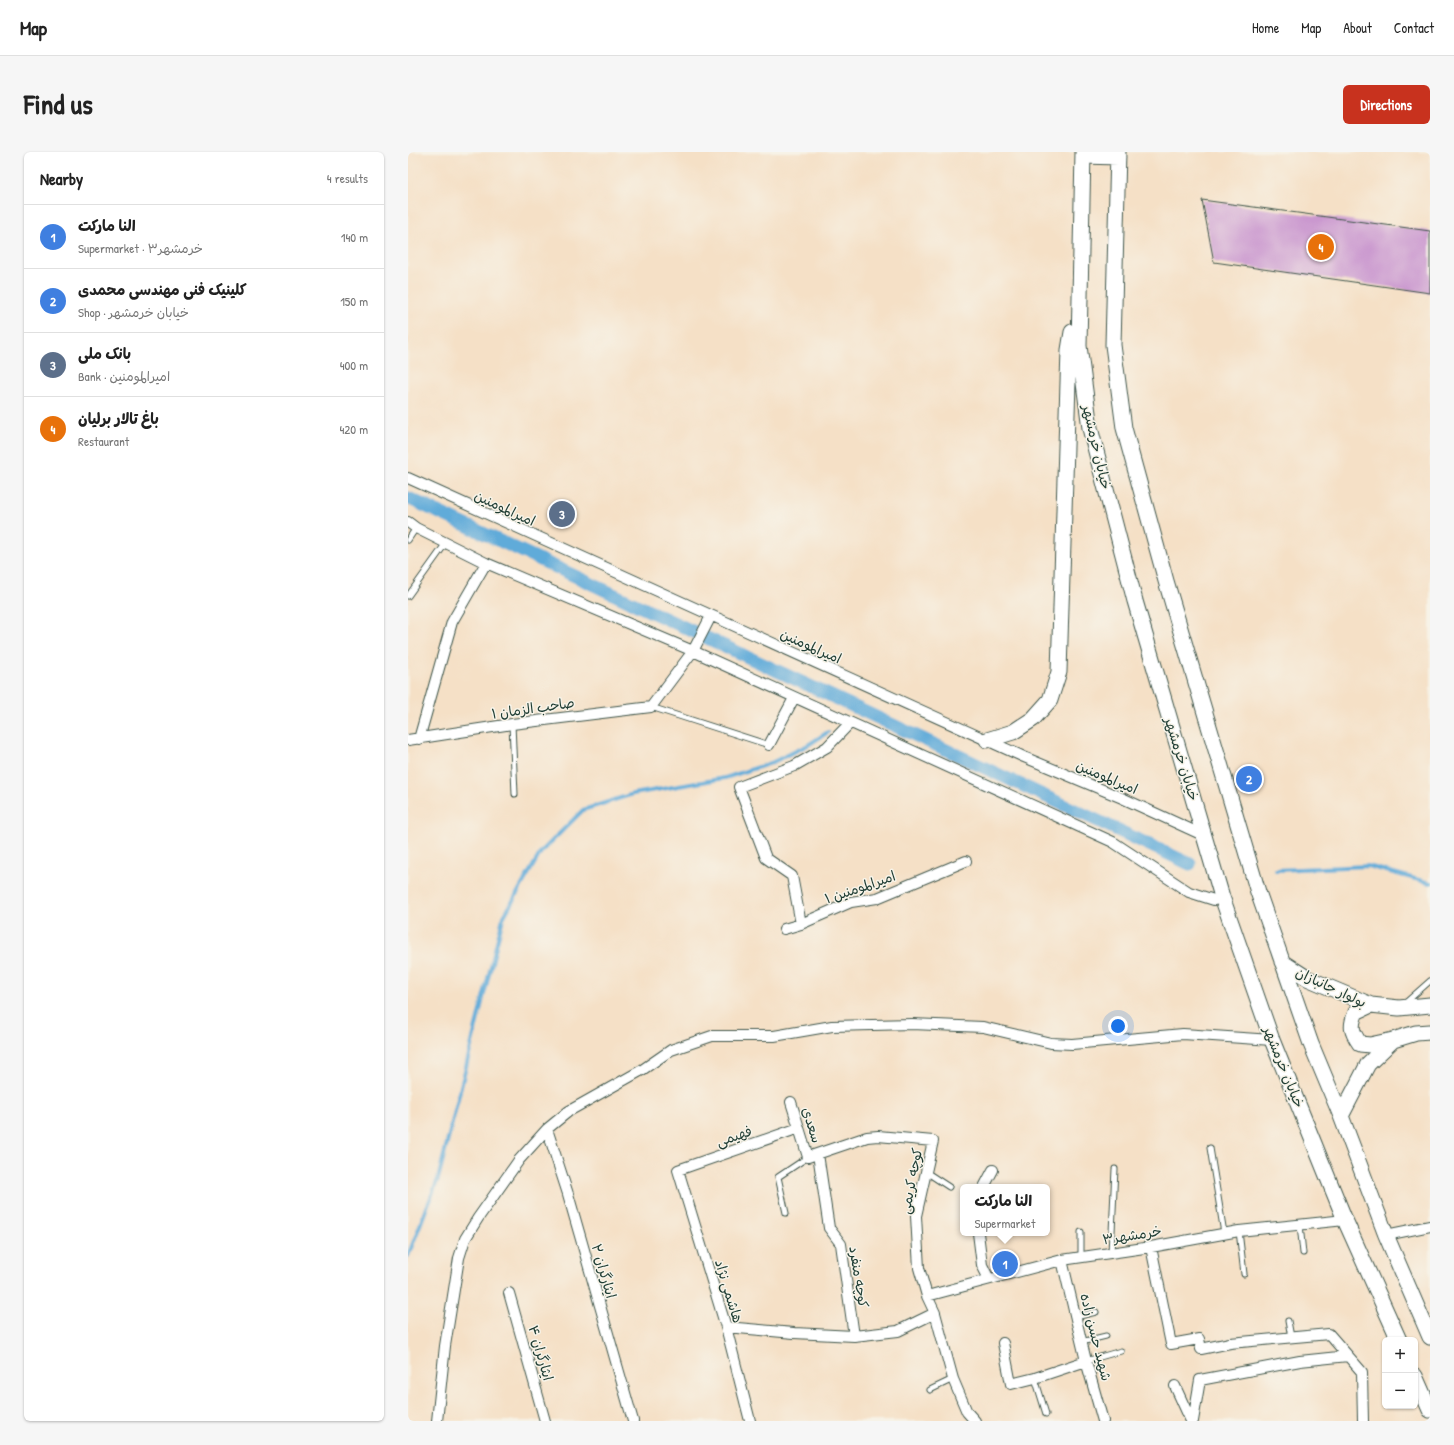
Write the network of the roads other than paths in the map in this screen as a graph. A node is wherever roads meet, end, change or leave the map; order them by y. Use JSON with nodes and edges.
{"nodes":[{"id":1,"x":1084,"y":154,"type":"edge"},
{"id":2,"x":1118,"y":154,"type":"edge"},
{"id":3,"x":1080,"y":278,"type":"junction"},
{"id":4,"x":408,"y":478,"type":"edge"},
{"id":5,"x":412,"y":525,"type":"edge"},
{"id":6,"x":408,"y":540,"type":"edge"},
{"id":7,"x":446,"y":542,"type":"junction"},
{"id":8,"x":486,"y":563,"type":"junction"},
{"id":9,"x":408,"y":596,"type":"edge"},
{"id":10,"x":711,"y":616,"type":"junction"},
{"id":11,"x":693,"y":651,"type":"junction"},
{"id":12,"x":794,"y":698,"type":"junction"},
{"id":13,"x":650,"y":707,"type":"junction"},
{"id":14,"x":850,"y":723,"type":"junction"},
{"id":15,"x":512,"y":724,"type":"junction"},
{"id":16,"x":419,"y":739,"type":"junction"},
{"id":17,"x":408,"y":740,"type":"edge"},
{"id":18,"x":987,"y":740,"type":"junction"},
{"id":19,"x":769,"y":745,"type":"joint"},
{"id":20,"x":515,"y":794,"type":"dead end"},
{"id":21,"x":1205,"y":836,"type":"junction"},
{"id":22,"x":966,"y":860,"type":"dead end"},
{"id":23,"x":1222,"y":897,"type":"junction"},
{"id":24,"x":801,"y":924,"type":"junction"},
{"id":25,"x":784,"y":929,"type":"dead end"},
{"id":26,"x":1282,"y":962,"type":"junction"},
{"id":27,"x":1430,"y":981,"type":"edge"},
{"id":28,"x":1430,"y":1005,"type":"edge"},
{"id":29,"x":1371,"y":1006,"type":"junction"},
{"id":30,"x":1399,"y":1008,"type":"junction"},
{"id":31,"x":1430,"y":1032,"type":"edge"},
{"id":32,"x":1272,"y":1040,"type":"junction"},
{"id":33,"x":1393,"y":1040,"type":"junction"},
{"id":34,"x":791,"y":1102,"type":"dead end"},
{"id":35,"x":1341,"y":1116,"type":"junction"},
{"id":36,"x":799,"y":1128,"type":"junction"},
{"id":37,"x":547,"y":1129,"type":"junction"},
{"id":38,"x":1210,"y":1148,"type":"dead end"},
{"id":39,"x":818,"y":1154,"type":"junction"},
{"id":40,"x":808,"y":1158,"type":"junction"},
{"id":41,"x":1115,"y":1169,"type":"dead end"},
{"id":42,"x":678,"y":1170,"type":"joint"},
{"id":43,"x":993,"y":1170,"type":"dead end"},
{"id":44,"x":926,"y":1172,"type":"junction"},
{"id":45,"x":986,"y":1184,"type":"edge"},
{"id":46,"x":949,"y":1187,"type":"dead end"},
{"id":47,"x":786,"y":1213,"type":"dead end"},
{"id":48,"x":1345,"y":1220,"type":"junction"},
{"id":49,"x":1300,"y":1225,"type":"junction"},
{"id":50,"x":1430,"y":1226,"type":"edge"},
{"id":51,"x":1239,"y":1231,"type":"junction"},
{"id":52,"x":1081,"y":1232,"type":"dead end"},
{"id":53,"x":1224,"y":1234,"type":"junction"},
{"id":54,"x":1386,"y":1235,"type":"junction"},
{"id":55,"x":978,"y":1236,"type":"edge"},
{"id":56,"x":1151,"y":1247,"type":"junction"},
{"id":57,"x":1111,"y":1253,"type":"junction"},
{"id":58,"x":1303,"y":1253,"type":"dead end"},
{"id":59,"x":1081,"y":1257,"type":"junction"},
{"id":60,"x":1062,"y":1260,"type":"junction"},
{"id":61,"x":1244,"y":1274,"type":"dead end"},
{"id":62,"x":989,"y":1279,"type":"junction"},
{"id":63,"x":509,"y":1293,"type":"dead end"},
{"id":64,"x":927,"y":1296,"type":"junction"},
{"id":65,"x":1096,"y":1312,"type":"dead end"},
{"id":66,"x":935,"y":1313,"type":"junction"},
{"id":67,"x":1076,"y":1317,"type":"junction"},
{"id":68,"x":1288,"y":1321,"type":"dead end"},
{"id":69,"x":726,"y":1326,"type":"junction"},
{"id":70,"x":854,"y":1336,"type":"junction"},
{"id":71,"x":1106,"y":1336,"type":"dead end"},
{"id":72,"x":1291,"y":1337,"type":"junction"},
{"id":73,"x":1398,"y":1337,"type":"edge"},
{"id":74,"x":1430,"y":1337,"type":"edge"},
{"id":75,"x":1081,"y":1342,"type":"junction"},
{"id":76,"x":1003,"y":1343,"type":"dead end"},
{"id":77,"x":1121,"y":1351,"type":"dead end"},
{"id":78,"x":1348,"y":1356,"type":"junction"},
{"id":79,"x":1086,"y":1361,"type":"junction"},
{"id":80,"x":1035,"y":1378,"type":"junction"},
{"id":81,"x":952,"y":1379,"type":"junction"},
{"id":82,"x":1418,"y":1383,"type":"edge"},
{"id":83,"x":1175,"y":1386,"type":"dead end"},
{"id":84,"x":930,"y":1390,"type":"dead end"},
{"id":85,"x":1430,"y":1410,"type":"edge"},
{"id":86,"x":1046,"y":1414,"type":"dead end"},
{"id":87,"x":437,"y":1421,"type":"edge"},
{"id":88,"x":545,"y":1421,"type":"edge"},
{"id":89,"x":633,"y":1421,"type":"edge"},
{"id":90,"x":750,"y":1421,"type":"edge"},
{"id":91,"x":975,"y":1421,"type":"edge"},
{"id":92,"x":1103,"y":1421,"type":"edge"},
{"id":93,"x":1192,"y":1421,"type":"edge"},
{"id":94,"x":1362,"y":1421,"type":"edge"}],
"edges":[{"from":1,"to":2,"type":"main road"},
{"from":1,"to":3,"type":"main road","name":"خیابان خرمشهر"},
{"from":2,"to":26,"type":"main road"},
{"from":3,"to":18,"type":"main road"},
{"from":3,"to":21,"type":"main road","name":"خیابان خرمشهر"},
{"from":4,"to":10,"type":"street","name":"امیرالمومنین"},
{"from":5,"to":6,"type":"lane"},
{"from":5,"to":7,"type":"street"},
{"from":7,"to":8,"type":"street"},
{"from":7,"to":9,"type":"lane"},
{"from":8,"to":11,"type":"street"},
{"from":8,"to":16,"type":"street"},
{"from":10,"to":11,"type":"street"},
{"from":10,"to":18,"type":"street","name":"امیرالمومنین"},
{"from":11,"to":12,"type":"street"},
{"from":11,"to":13,"type":"street"},
{"from":12,"to":14,"type":"street"},
{"from":12,"to":19,"type":"street"},
{"from":13,"to":15,"type":"street","name":"صاحب الزمان ۱"},
{"from":13,"to":19,"type":"lane"},
{"from":14,"to":23,"type":"street"},
{"from":14,"to":24,"type":"street"},
{"from":15,"to":16,"type":"street","name":"صاحب الزمان ۱"},
{"from":15,"to":20,"type":"lane"},
{"from":16,"to":17,"type":"street","name":"صاحب الزمان ۱"},
{"from":18,"to":21,"type":"street","name":"امیرالمومنین"},
{"from":21,"to":23,"type":"main road","name":"خیابان خرمشهر"},
{"from":22,"to":24,"type":"street","name":"امیرالمومنین ۱"},
{"from":23,"to":32,"type":"main road","name":"خیابان خرمشهر"},
{"from":24,"to":25,"type":"street","name":"امیرالمومنین ۱"},
{"from":26,"to":29,"type":"main road","name":"بولوار جانبازان"},
{"from":26,"to":35,"type":"main road"},
{"from":27,"to":30,"type":"lane"},
{"from":28,"to":30,"type":"main road","name":"بولوار جانبازان"},
{"from":29,"to":30,"type":"main road","name":"بولوار جانبازان"},
{"from":29,"to":33,"type":"main road"},
{"from":31,"to":33,"type":"main road"},
{"from":32,"to":37,"type":"street"},
{"from":32,"to":48,"type":"main road","name":"خیابان خرمشهر"},
{"from":33,"to":35,"type":"main road"},
{"from":34,"to":36,"type":"street","name":"سعدی"},
{"from":35,"to":54,"type":"main road"},
{"from":36,"to":40,"type":"street","name":"سعدی"},
{"from":36,"to":42,"type":"street","name":"فهیمی"},
{"from":37,"to":87,"type":"street"},
{"from":37,"to":89,"type":"street","name":"ایثارگران ۲"},
{"from":38,"to":53,"type":"lane"},
{"from":39,"to":40,"type":"street"},
{"from":39,"to":44,"type":"street","name":"کوچه کریمی"},
{"from":39,"to":70,"type":"street","name":"کوچه منفرد"},
{"from":40,"to":47,"type":"lane"},
{"from":41,"to":57,"type":"lane"},
{"from":42,"to":69,"type":"street","name":"هاشمی نژاد"},
{"from":43,"to":45,"type":"street"},
{"from":44,"to":46,"type":"lane"},
{"from":44,"to":64,"type":"street","name":"کوچه کریمی"},
{"from":48,"to":49,"type":"street","name":"خرمشهر۳"},
{"from":48,"to":73,"type":"main road","name":"خیابان خرمشهر"},
{"from":49,"to":51,"type":"street","name":"خرمشهر۳"},
{"from":49,"to":58,"type":"lane"},
{"from":50,"to":54,"type":"street"},
{"from":51,"to":53,"type":"street","name":"خرمشهر۳"},
{"from":51,"to":61,"type":"lane"},
{"from":52,"to":59,"type":"lane"},
{"from":53,"to":56,"type":"street","name":"خرمشهر۳"},
{"from":54,"to":74,"type":"main road"},
{"from":55,"to":62,"type":"street"},
{"from":56,"to":57,"type":"street","name":"خرمشهر۳"},
{"from":56,"to":72,"type":"street"},
{"from":57,"to":59,"type":"street","name":"خرمشهر۳"},
{"from":59,"to":60,"type":"street","name":"خرمشهر۳"},
{"from":60,"to":62,"type":"street","name":"خرمشهر۳"},
{"from":60,"to":67,"type":"street","name":"شهید حسن زاده"},
{"from":62,"to":64,"type":"street","name":"خرمشهر۳"},
{"from":63,"to":88,"type":"street","name":"ایثارگران ۴"},
{"from":64,"to":66,"type":"street","name":"کوچه کریمی"},
{"from":65,"to":67,"type":"lane"},
{"from":66,"to":70,"type":"street"},
{"from":66,"to":81,"type":"street","name":"کوچه کریمی"},
{"from":67,"to":75,"type":"street","name":"شهید حسن زاده"},
{"from":68,"to":72,"type":"lane"},
{"from":69,"to":70,"type":"street"},
{"from":69,"to":90,"type":"street","name":"هاشمی نژاد"},
{"from":71,"to":75,"type":"lane"},
{"from":72,"to":78,"type":"street"},
{"from":75,"to":79,"type":"street","name":"شهید حسن زاده"},
{"from":76,"to":80,"type":"street"},
{"from":77,"to":79,"type":"lane"},
{"from":78,"to":93,"type":"street"},
{"from":78,"to":94,"type":"street"},
{"from":79,"to":80,"type":"street"},
{"from":79,"to":92,"type":"street","name":"شهید حسن زاده"},
{"from":80,"to":86,"type":"lane"},
{"from":81,"to":84,"type":"lane"},
{"from":81,"to":91,"type":"street","name":"کوچه کریمی"},
{"from":82,"to":85,"type":"main road"},
{"from":83,"to":93,"type":"street"}]}
